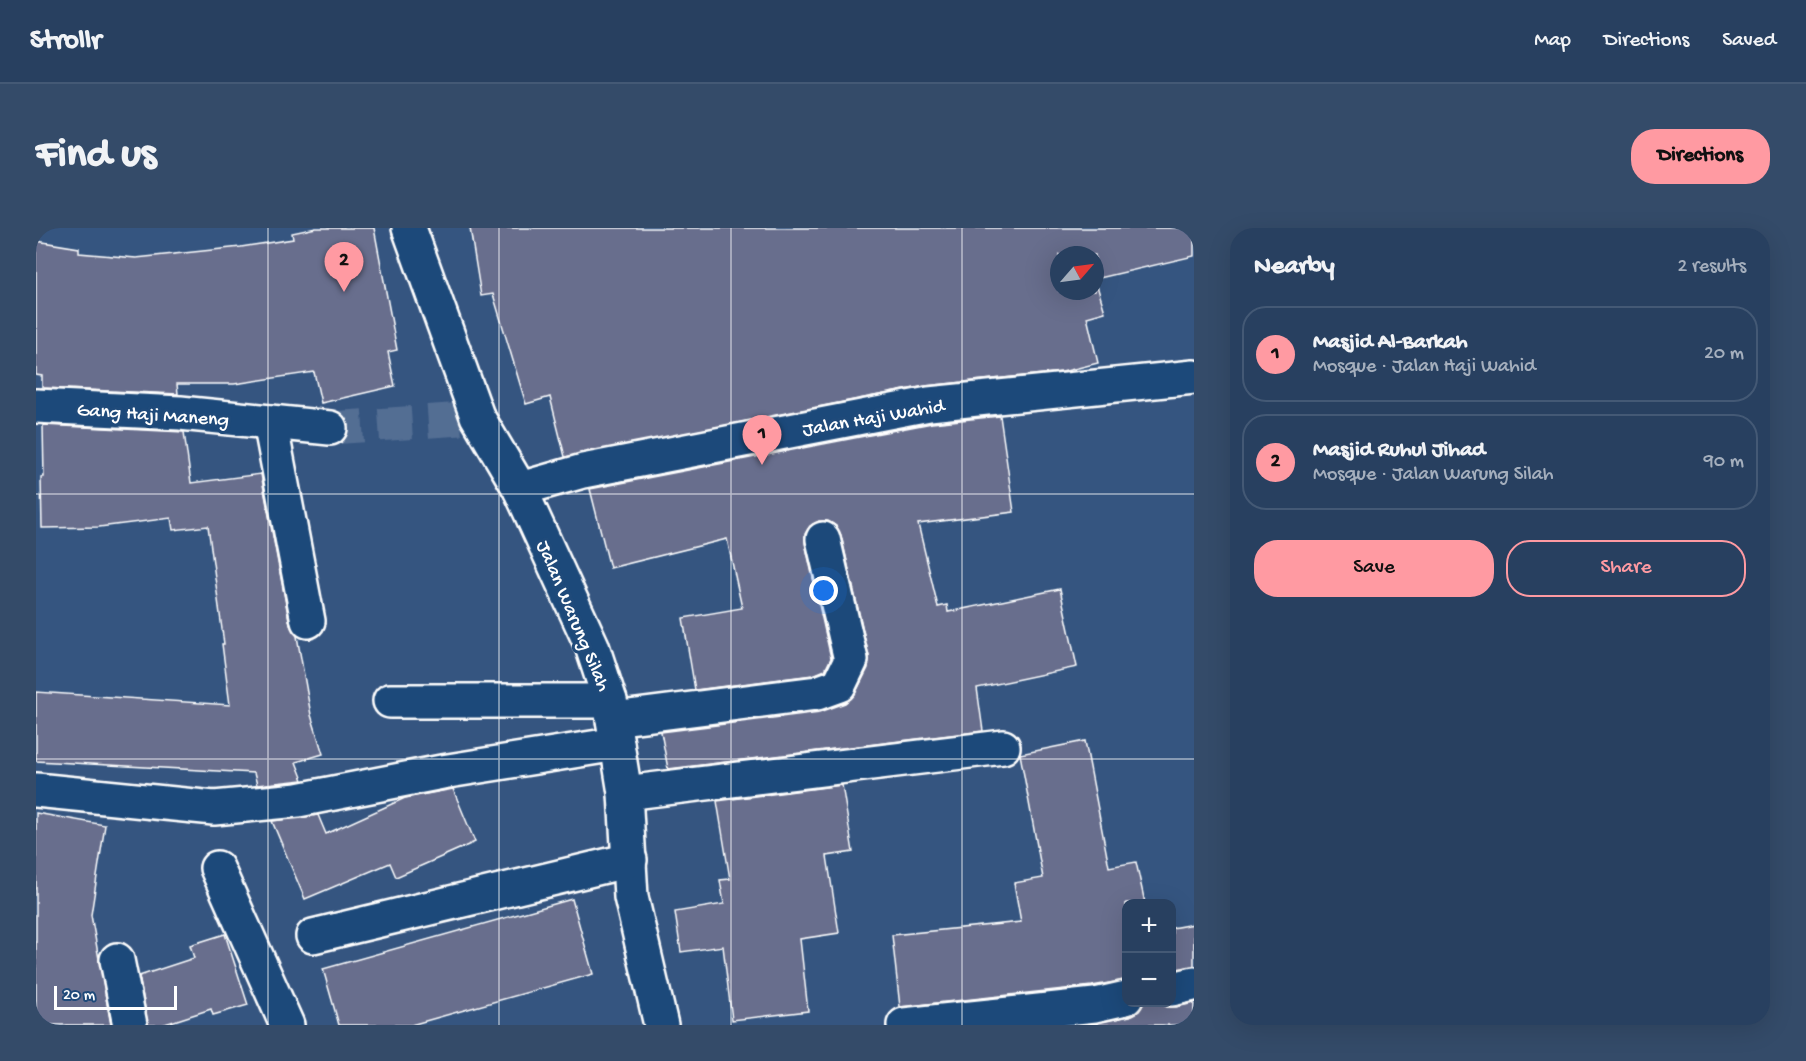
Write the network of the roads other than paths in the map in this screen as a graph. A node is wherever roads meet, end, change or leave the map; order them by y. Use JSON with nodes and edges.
{"nodes":[{"id":1,"x":409,"y":228,"type":"edge"},
{"id":2,"x":1194,"y":377,"type":"edge"},
{"id":3,"x":36,"y":406,"type":"edge"},
{"id":4,"x":270,"y":423,"type":"junction"},
{"id":5,"x":330,"y":428,"type":"tunnel mouth"},
{"id":6,"x":520,"y":489,"type":"junction"},
{"id":7,"x":823,"y":539,"type":"dead end"},
{"id":8,"x":308,"y":621,"type":"dead end"},
{"id":9,"x":390,"y":700,"type":"dead end"},
{"id":10,"x":613,"y":721,"type":"junction"},
{"id":11,"x":1003,"y":747,"type":"dead end"},
{"id":12,"x":36,"y":790,"type":"edge"},
{"id":13,"x":625,"y":793,"type":"junction"},
{"id":14,"x":630,"y":860,"type":"junction"},
{"id":15,"x":217,"y":868,"type":"dead end"},
{"id":16,"x":313,"y":936,"type":"dead end"},
{"id":17,"x":117,"y":960,"type":"dead end"},
{"id":18,"x":1194,"y":984,"type":"edge"},
{"id":19,"x":1176,"y":988,"type":"edge"},
{"id":20,"x":1122,"y":999,"type":"edge"},
{"id":21,"x":130,"y":1025,"type":"edge"},
{"id":22,"x":287,"y":1025,"type":"edge"},
{"id":23,"x":661,"y":1025,"type":"edge"},
{"id":24,"x":904,"y":1025,"type":"edge"}],
"edges":[{"from":1,"to":6,"type":"street","name":"Jalan Warung Silah"},
{"from":2,"to":6,"type":"street","name":"Jalan Haji Wahid"},
{"from":3,"to":4,"type":"street","name":"Gang Haji Maneng"},
{"from":4,"to":5,"type":"street","name":"Gang Haji Maneng"},
{"from":4,"to":8,"type":"street"},
{"from":6,"to":10,"type":"street","name":"Jalan Warung Silah"},
{"from":7,"to":10,"type":"street"},
{"from":9,"to":10,"type":"street"},
{"from":10,"to":12,"type":"street"},
{"from":10,"to":13,"type":"street","name":"Jalan Warung Silah"},
{"from":11,"to":13,"type":"street"},
{"from":13,"to":14,"type":"street","name":"Jalan Warung Silah"},
{"from":14,"to":16,"type":"street"},
{"from":14,"to":23,"type":"street","name":"Jalan Warung Silah"},
{"from":15,"to":22,"type":"street"},
{"from":17,"to":21,"type":"street"},
{"from":18,"to":19,"type":"street"},
{"from":20,"to":24,"type":"street"}]}
